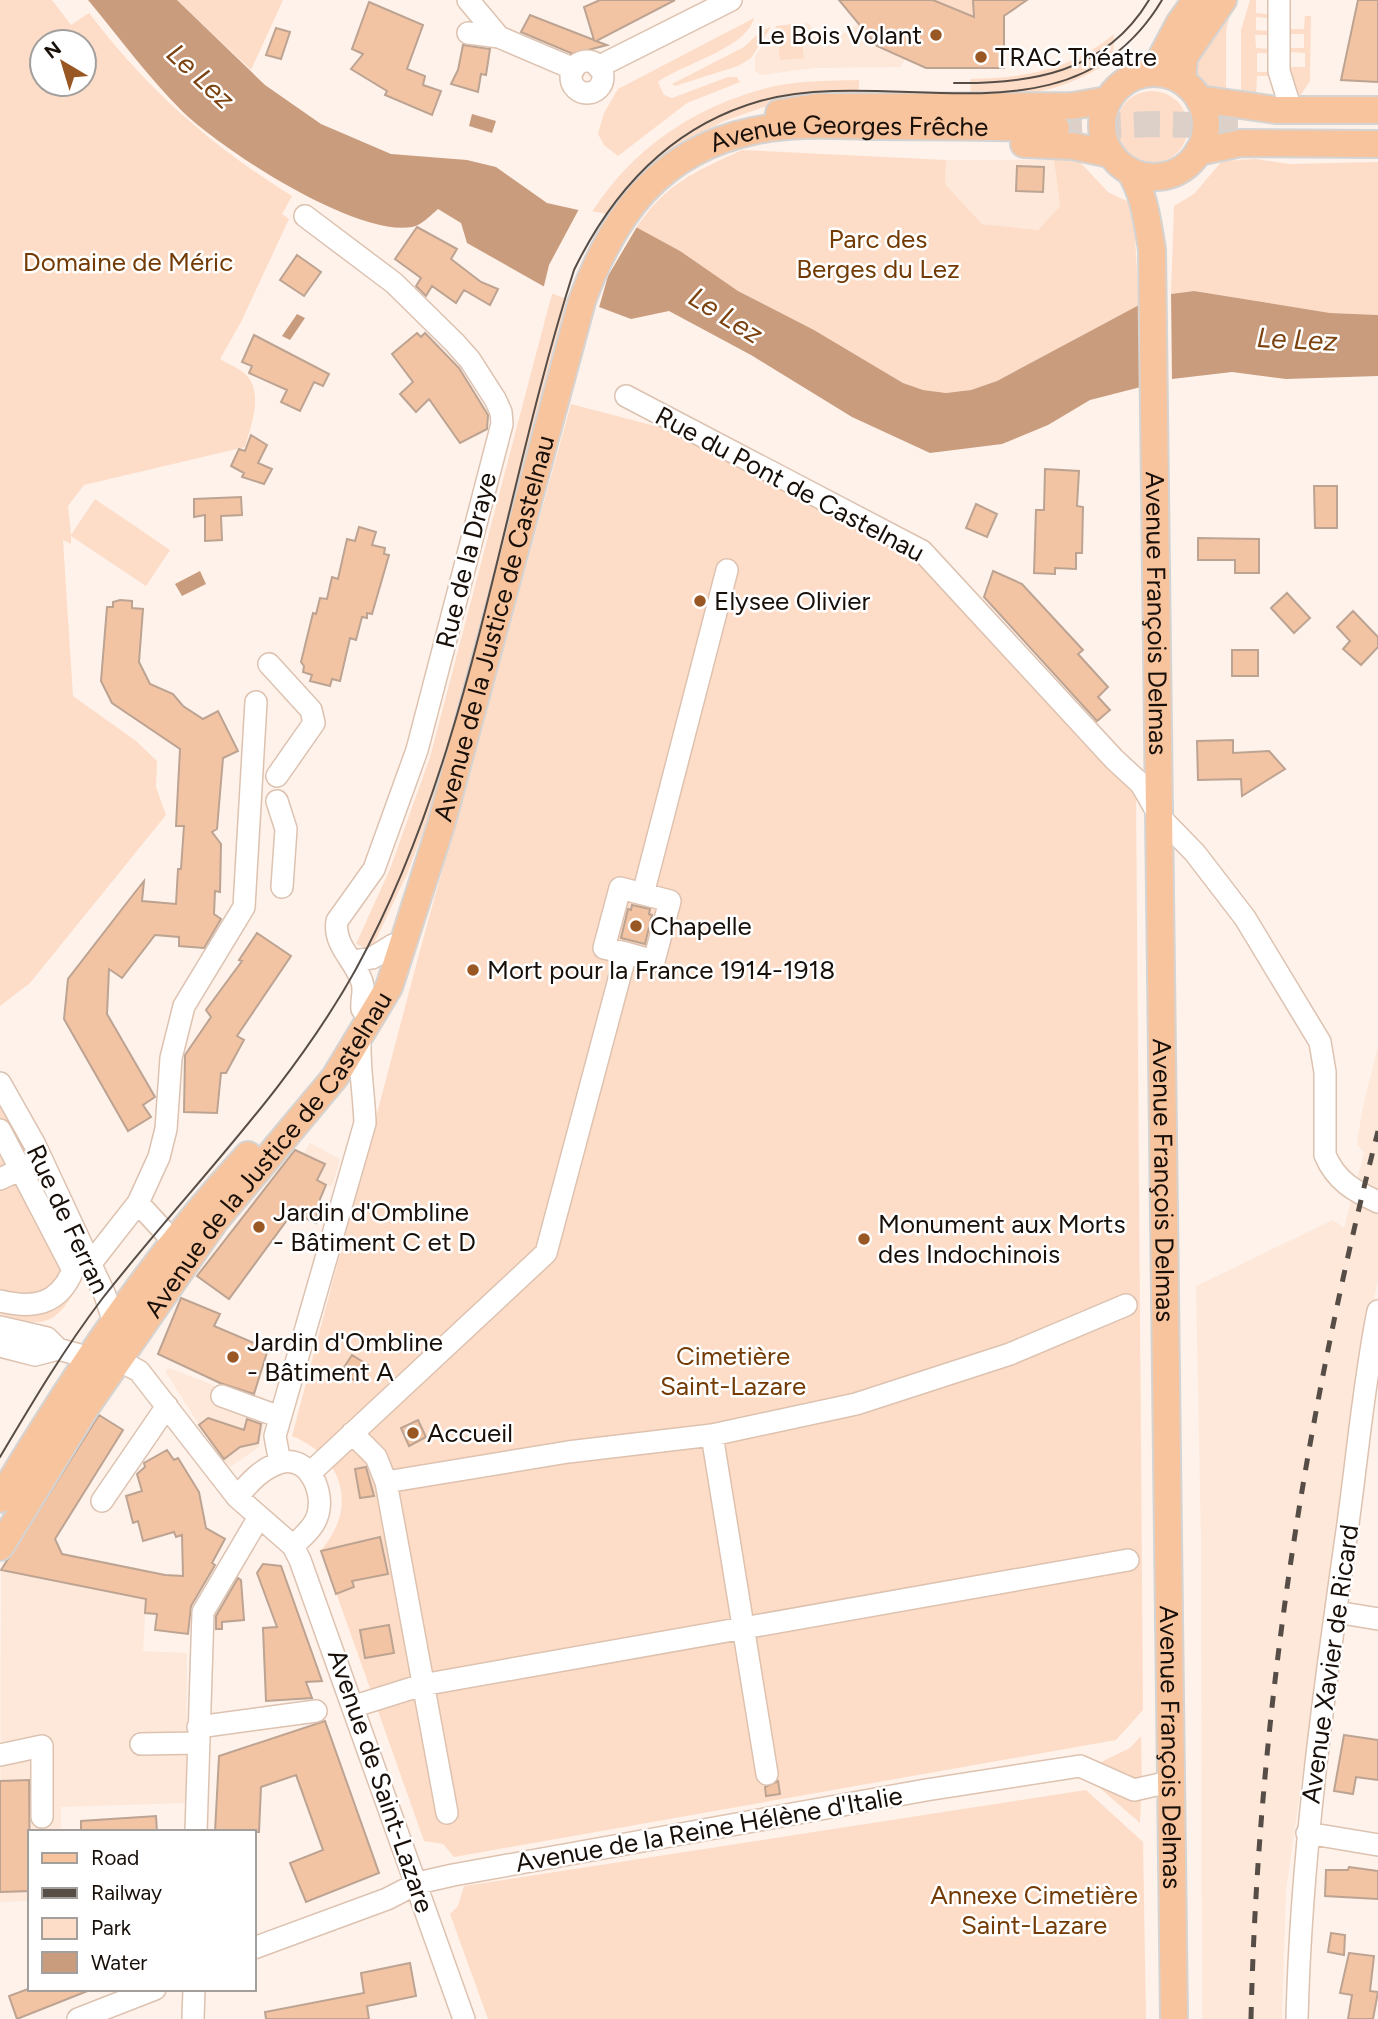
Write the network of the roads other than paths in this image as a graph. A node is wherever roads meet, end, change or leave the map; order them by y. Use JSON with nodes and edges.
{"nodes":[{"id":1,"x":468,"y":0,"type":"edge"},
{"id":2,"x":731,"y":0,"type":"edge"},
{"id":3,"x":1196,"y":0,"type":"edge"},
{"id":4,"x":1223,"y":0,"type":"edge"},
{"id":5,"x":1279,"y":0,"type":"edge"},
{"id":6,"x":468,"y":33,"type":"dead end"},
{"id":7,"x":499,"y":37,"type":"junction"},
{"id":8,"x":1153,"y":73,"type":"junction"},
{"id":9,"x":1191,"y":90,"type":"junction"},
{"id":10,"x":1108,"y":100,"type":"junction"},
{"id":11,"x":1276,"y":110,"type":"junction"},
{"id":12,"x":1378,"y":110,"type":"edge"},
{"id":13,"x":1247,"y":126,"type":"tunnel mouth"},
{"id":14,"x":1378,"y":128,"type":"edge"},
{"id":15,"x":754,"y":131,"type":"junction"},
{"id":16,"x":1378,"y":144,"type":"edge"},
{"id":17,"x":1198,"y":152,"type":"junction"},
{"id":18,"x":1110,"y":154,"type":"junction"},
{"id":19,"x":1130,"y":171,"type":"junction"},
{"id":20,"x":1171,"y":174,"type":"junction"},
{"id":21,"x":305,"y":216,"type":"dead end"},
{"id":22,"x":1152,"y":249,"type":"junction"},
{"id":23,"x":567,"y":354,"type":"joint"},
{"id":24,"x":626,"y":396,"type":"dead end"},
{"id":25,"x":727,"y":570,"type":"dead end"},
{"id":26,"x":269,"y":664,"type":"dead end"},
{"id":27,"x":257,"y":702,"type":"dead end"},
{"id":28,"x":254,"y":772,"type":"junction"},
{"id":29,"x":277,"y":776,"type":"junction"},
{"id":30,"x":277,"y":801,"type":"junction"},
{"id":31,"x":252,"y":802,"type":"junction"},
{"id":32,"x":1160,"y":817,"type":"junction"},
{"id":33,"x":282,"y":887,"type":"dead end"},
{"id":34,"x":643,"y":894,"type":"junction"},
{"id":35,"x":415,"y":901,"type":"junction"},
{"id":36,"x":393,"y":945,"type":"junction"},
{"id":37,"x":626,"y":953,"type":"junction"},
{"id":38,"x":353,"y":961,"type":"junction"},
{"id":39,"x":362,"y":1009,"type":"junction"},
{"id":40,"x":360,"y":1039,"type":"junction"},
{"id":41,"x":0,"y":1083,"type":"edge"},
{"id":42,"x":0,"y":1130,"type":"edge"},
{"id":43,"x":42,"y":1160,"type":"junction"},
{"id":44,"x":20,"y":1168,"type":"junction"},
{"id":45,"x":0,"y":1179,"type":"edge"},
{"id":46,"x":1378,"y":1202,"type":"edge"},
{"id":47,"x":138,"y":1203,"type":"junction"},
{"id":48,"x":173,"y":1241,"type":"junction"},
{"id":49,"x":91,"y":1264,"type":"junction"},
{"id":50,"x":0,"y":1301,"type":"edge"},
{"id":51,"x":1126,"y":1305,"type":"dead end"},
{"id":52,"x":1378,"y":1311,"type":"edge"},
{"id":53,"x":113,"y":1320,"type":"junction"},
{"id":54,"x":0,"y":1327,"type":"edge"},
{"id":55,"x":0,"y":1346,"type":"edge"},
{"id":56,"x":58,"y":1349,"type":"junction"},
{"id":57,"x":87,"y":1357,"type":"junction"},
{"id":58,"x":120,"y":1361,"type":"junction"},
{"id":59,"x":222,"y":1396,"type":"dead end"},
{"id":60,"x":167,"y":1406,"type":"junction"},
{"id":61,"x":281,"y":1417,"type":"junction"},
{"id":62,"x":352,"y":1433,"type":"junction"},
{"id":63,"x":712,"y":1435,"type":"junction"},
{"id":64,"x":280,"y":1463,"type":"junction"},
{"id":65,"x":310,"y":1473,"type":"junction"},
{"id":66,"x":386,"y":1482,"type":"junction"},
{"id":67,"x":237,"y":1497,"type":"junction"},
{"id":68,"x":0,"y":1499,"type":"edge"},
{"id":69,"x":102,"y":1501,"type":"dead end"},
{"id":70,"x":259,"y":1517,"type":"junction"},
{"id":71,"x":0,"y":1546,"type":"edge"},
{"id":72,"x":293,"y":1546,"type":"junction"},
{"id":73,"x":1128,"y":1560,"type":"dead end"},
{"id":74,"x":1336,"y":1612,"type":"junction"},
{"id":75,"x":1378,"y":1619,"type":"edge"},
{"id":76,"x":741,"y":1629,"type":"junction"},
{"id":77,"x":422,"y":1685,"type":"junction"},
{"id":78,"x":355,"y":1706,"type":"junction"},
{"id":79,"x":316,"y":1711,"type":"dead end"},
{"id":80,"x":198,"y":1735,"type":"junction"},
{"id":81,"x":141,"y":1744,"type":"dead end"},
{"id":82,"x":0,"y":1755,"type":"edge"},
{"id":83,"x":767,"y":1774,"type":"dead end"},
{"id":84,"x":1170,"y":1782,"type":"junction"},
{"id":85,"x":447,"y":1813,"type":"dead end"},
{"id":86,"x":42,"y":1816,"type":"dead end"},
{"id":87,"x":196,"y":1830,"type":"edge"},
{"id":88,"x":1307,"y":1833,"type":"junction"},
{"id":89,"x":1378,"y":1844,"type":"edge"},
{"id":90,"x":418,"y":1883,"type":"junction"},
{"id":91,"x":256,"y":1947,"type":"edge"},
{"id":92,"x":150,"y":1991,"type":"edge"},
{"id":93,"x":194,"y":1991,"type":"edge"},
{"id":94,"x":78,"y":2019,"type":"edge"},
{"id":95,"x":193,"y":2019,"type":"edge"},
{"id":96,"x":464,"y":2019,"type":"edge"},
{"id":97,"x":1174,"y":2019,"type":"edge"},
{"id":98,"x":1297,"y":2019,"type":"edge"}],
"edges":[{"from":1,"to":7,"type":"street"},
{"from":2,"to":7,"type":"street"},
{"from":3,"to":8,"type":"main road"},
{"from":4,"to":9,"type":"main road"},
{"from":5,"to":11,"type":"street"},
{"from":6,"to":7,"type":"street"},
{"from":8,"to":9,"type":"main road"},
{"from":8,"to":10,"type":"main road"},
{"from":9,"to":11,"type":"main road"},
{"from":9,"to":17,"type":"main road"},
{"from":10,"to":15,"type":"main road","name":"Avenue Georges Frêche"},
{"from":10,"to":18,"type":"main road"},
{"from":11,"to":12,"type":"main road"},
{"from":13,"to":14,"type":"main road"},
{"from":15,"to":18,"type":"main road","name":"Avenue Georges Frêche"},
{"from":15,"to":23,"type":"main road","name":"Avenue Georges Frêche"},
{"from":16,"to":17,"type":"main road"},
{"from":17,"to":20,"type":"main road"},
{"from":18,"to":19,"type":"main road"},
{"from":19,"to":20,"type":"main road"},
{"from":19,"to":22,"type":"main road"},
{"from":20,"to":22,"type":"main road"},
{"from":21,"to":38,"type":"street","name":"Rue de la Draye"},
{"from":22,"to":32,"type":"main road","name":"Avenue François Delmas"},
{"from":23,"to":35,"type":"main road","name":"Avenue de la Justice de Castelnau"},
{"from":24,"to":32,"type":"street","name":"Rue du Pont de Castelnau"},
{"from":25,"to":34,"type":"street"},
{"from":26,"to":29,"type":"street"},
{"from":27,"to":28,"type":"street"},
{"from":28,"to":29,"type":"street"},
{"from":28,"to":31,"type":"street"},
{"from":29,"to":30,"type":"street"},
{"from":30,"to":31,"type":"street"},
{"from":30,"to":33,"type":"street"},
{"from":31,"to":47,"type":"street"},
{"from":32,"to":46,"type":"street","name":"Rue du Pont de Castelnau"},
{"from":32,"to":84,"type":"main road","name":"Avenue François Delmas"},
{"from":34,"to":37,"type":"street"},
{"from":34,"to":37,"type":"street"},
{"from":35,"to":36,"type":"main road","name":"Avenue de la Justice de Castelnau"},
{"from":35,"to":40,"type":"main road","name":"Avenue de la Justice de Castelnau"},
{"from":36,"to":38,"type":"street"},
{"from":36,"to":39,"type":"main road","name":"Avenue de la Justice de Castelnau"},
{"from":37,"to":62,"type":"street"},
{"from":38,"to":39,"type":"street","name":"Rue de la Draye"},
{"from":39,"to":48,"type":"main road","name":"Avenue de la Justice de Castelnau"},
{"from":40,"to":58,"type":"main road","name":"Avenue de la Justice de Castelnau"},
{"from":40,"to":61,"type":"street"},
{"from":41,"to":43,"type":"street","name":"Rue de Ferran"},
{"from":42,"to":44,"type":"street"},
{"from":43,"to":44,"type":"street"},
{"from":43,"to":49,"type":"street","name":"Rue de Ferran"},
{"from":44,"to":45,"type":"street"},
{"from":44,"to":50,"type":"street"},
{"from":47,"to":48,"type":"street"},
{"from":47,"to":49,"type":"street"},
{"from":48,"to":53,"type":"main road","name":"Avenue de la Justice de Castelnau"},
{"from":49,"to":53,"type":"street","name":"Rue de Ferran"},
{"from":51,"to":63,"type":"street"},
{"from":52,"to":74,"type":"street","name":"Avenue Xavier de Ricard"},
{"from":53,"to":57,"type":"main road","name":"Avenue de la Justice de Castelnau"},
{"from":53,"to":58,"type":"main road","name":"Avenue de la Justice de Castelnau"},
{"from":54,"to":56,"type":"street"},
{"from":55,"to":56,"type":"street"},
{"from":56,"to":57,"type":"street"},
{"from":57,"to":58,"type":"main road"},
{"from":57,"to":68,"type":"main road","name":"Avenue de la Justice de Castelnau"},
{"from":58,"to":60,"type":"street"},
{"from":58,"to":71,"type":"main road","name":"Avenue de la Justice de Castelnau"},
{"from":59,"to":61,"type":"street"},
{"from":60,"to":67,"type":"street"},
{"from":60,"to":69,"type":"street"},
{"from":61,"to":64,"type":"street"},
{"from":62,"to":65,"type":"street"},
{"from":62,"to":66,"type":"street"},
{"from":63,"to":66,"type":"street"},
{"from":63,"to":76,"type":"street"},
{"from":64,"to":65,"type":"street"},
{"from":64,"to":67,"type":"street"},
{"from":65,"to":72,"type":"street"},
{"from":66,"to":77,"type":"street"},
{"from":67,"to":70,"type":"street"},
{"from":70,"to":72,"type":"street"},
{"from":70,"to":80,"type":"street"},
{"from":72,"to":78,"type":"street","name":"Avenue de Saint-Lazare"},
{"from":73,"to":76,"type":"street"},
{"from":74,"to":75,"type":"street"},
{"from":74,"to":88,"type":"street","name":"Avenue Xavier de Ricard"},
{"from":76,"to":77,"type":"street"},
{"from":76,"to":83,"type":"street"},
{"from":77,"to":78,"type":"street"},
{"from":77,"to":85,"type":"street"},
{"from":78,"to":90,"type":"street","name":"Avenue de Saint-Lazare"},
{"from":79,"to":80,"type":"street"},
{"from":80,"to":81,"type":"street"},
{"from":80,"to":87,"type":"street"},
{"from":82,"to":86,"type":"street"},
{"from":84,"to":90,"type":"street","name":"Avenue de la Reine Hélène d'Italie"},
{"from":84,"to":97,"type":"main road","name":"Avenue François Delmas"},
{"from":88,"to":89,"type":"street"},
{"from":88,"to":98,"type":"street","name":"Avenue Xavier de Ricard"},
{"from":90,"to":91,"type":"street","name":"Avenue de la Reine Hélène d'Italie"},
{"from":90,"to":96,"type":"street","name":"Avenue de Saint-Lazare"},
{"from":92,"to":94,"type":"street"},
{"from":93,"to":95,"type":"street"}]}
